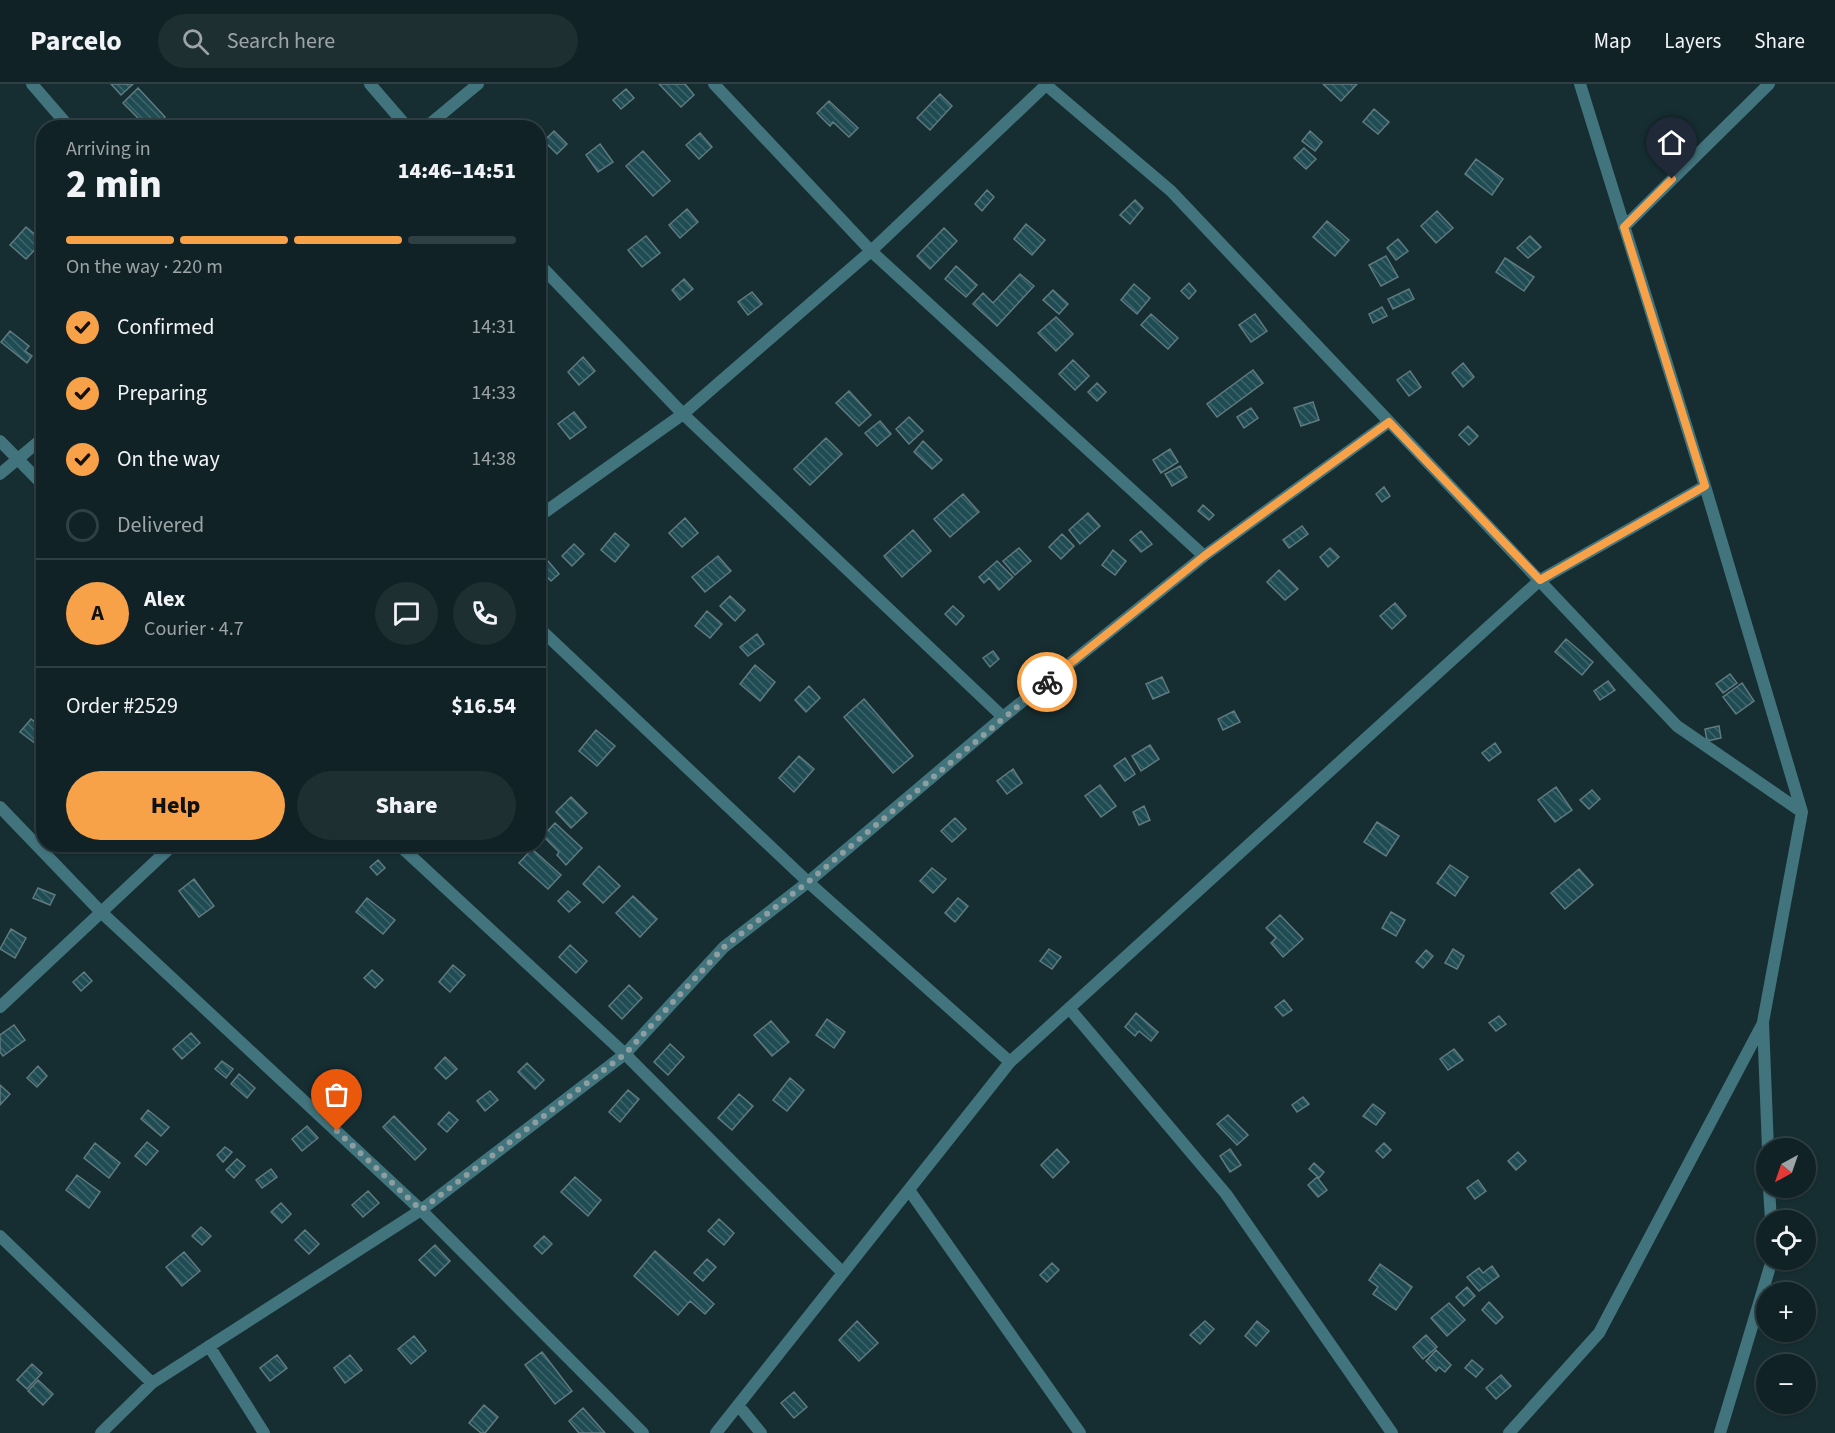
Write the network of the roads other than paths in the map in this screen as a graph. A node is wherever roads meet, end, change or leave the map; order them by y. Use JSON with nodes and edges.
{"nodes":[{"id":1,"x":32,"y":84,"type":"edge"},
{"id":2,"x":370,"y":84,"type":"edge"},
{"id":3,"x":478,"y":84,"type":"edge"},
{"id":4,"x":714,"y":84,"type":"edge"},
{"id":5,"x":1580,"y":84,"type":"edge"},
{"id":6,"x":1769,"y":84,"type":"edge"},
{"id":7,"x":1045,"y":85,"type":"edge"},
{"id":8,"x":63,"y":120,"type":"edge"},
{"id":9,"x":401,"y":120,"type":"edge"},
{"id":10,"x":435,"y":120,"type":"edge"},
{"id":11,"x":1624,"y":227,"type":"junction"},
{"id":12,"x":871,"y":251,"type":"junction"},
{"id":13,"x":546,"y":271,"type":"edge"},
{"id":14,"x":684,"y":414,"type":"junction"},
{"id":15,"x":1389,"y":422,"type":"junction"},
{"id":16,"x":0,"y":441,"type":"edge"},
{"id":17,"x":36,"y":444,"type":"edge"},
{"id":18,"x":17,"y":459,"type":"junction"},
{"id":19,"x":0,"y":474,"type":"edge"},
{"id":20,"x":36,"y":478,"type":"edge"},
{"id":21,"x":1705,"y":486,"type":"junction"},
{"id":22,"x":546,"y":511,"type":"edge"},
{"id":23,"x":1204,"y":556,"type":"junction"},
{"id":24,"x":1540,"y":580,"type":"junction"},
{"id":25,"x":546,"y":635,"type":"edge"},
{"id":26,"x":1003,"y":717,"type":"junction"},
{"id":27,"x":0,"y":807,"type":"edge"},
{"id":28,"x":1802,"y":812,"type":"junction"},
{"id":29,"x":36,"y":844,"type":"edge"},
{"id":30,"x":43,"y":852,"type":"edge"},
{"id":31,"x":165,"y":852,"type":"edge"},
{"id":32,"x":407,"y":852,"type":"edge"},
{"id":33,"x":808,"y":882,"type":"junction"},
{"id":34,"x":101,"y":912,"type":"junction"},
{"id":35,"x":0,"y":1007,"type":"edge"},
{"id":36,"x":1069,"y":1008,"type":"junction"},
{"id":37,"x":1763,"y":1022,"type":"junction"},
{"id":38,"x":625,"y":1054,"type":"junction"},
{"id":39,"x":1010,"y":1062,"type":"junction"},
{"id":40,"x":1768,"y":1138,"type":"edge"},
{"id":41,"x":909,"y":1190,"type":"junction"},
{"id":42,"x":421,"y":1210,"type":"junction"},
{"id":43,"x":0,"y":1236,"type":"edge"},
{"id":44,"x":1769,"y":1270,"type":"edge"},
{"id":45,"x":843,"y":1273,"type":"junction"},
{"id":46,"x":209,"y":1346,"type":"junction"},
{"id":47,"x":152,"y":1383,"type":"junction"},
{"id":48,"x":738,"y":1405,"type":"junction"},
{"id":49,"x":101,"y":1433,"type":"edge"},
{"id":50,"x":264,"y":1433,"type":"edge"},
{"id":51,"x":643,"y":1433,"type":"edge"},
{"id":52,"x":716,"y":1433,"type":"edge"},
{"id":53,"x":761,"y":1433,"type":"edge"},
{"id":54,"x":1080,"y":1433,"type":"edge"},
{"id":55,"x":1392,"y":1433,"type":"edge"},
{"id":56,"x":1509,"y":1433,"type":"edge"},
{"id":57,"x":1720,"y":1433,"type":"edge"}],
"edges":[{"from":1,"to":8,"type":"street"},
{"from":2,"to":9,"type":"street"},
{"from":3,"to":10,"type":"street"},
{"from":4,"to":12,"type":"street"},
{"from":5,"to":11,"type":"street"},
{"from":6,"to":11,"type":"street"},
{"from":7,"to":12,"type":"street"},
{"from":7,"to":15,"type":"street"},
{"from":11,"to":21,"type":"street"},
{"from":12,"to":14,"type":"street"},
{"from":12,"to":23,"type":"street"},
{"from":13,"to":14,"type":"street"},
{"from":14,"to":22,"type":"street"},
{"from":14,"to":26,"type":"street"},
{"from":15,"to":23,"type":"street"},
{"from":15,"to":24,"type":"street"},
{"from":16,"to":18,"type":"street"},
{"from":17,"to":18,"type":"street"},
{"from":18,"to":19,"type":"street"},
{"from":18,"to":20,"type":"street"},
{"from":21,"to":24,"type":"street"},
{"from":21,"to":28,"type":"street"},
{"from":23,"to":26,"type":"street"},
{"from":24,"to":28,"type":"street"},
{"from":24,"to":36,"type":"street"},
{"from":25,"to":33,"type":"street"},
{"from":26,"to":33,"type":"street"},
{"from":27,"to":29,"type":"street"},
{"from":28,"to":37,"type":"street"},
{"from":30,"to":34,"type":"street"},
{"from":31,"to":34,"type":"street"},
{"from":32,"to":38,"type":"street"},
{"from":33,"to":38,"type":"street"},
{"from":33,"to":39,"type":"street"},
{"from":34,"to":35,"type":"street"},
{"from":34,"to":42,"type":"street"},
{"from":36,"to":39,"type":"street"},
{"from":36,"to":55,"type":"street"},
{"from":37,"to":40,"type":"street"},
{"from":37,"to":56,"type":"street"},
{"from":38,"to":42,"type":"street"},
{"from":38,"to":45,"type":"street"},
{"from":39,"to":41,"type":"street"},
{"from":41,"to":45,"type":"street"},
{"from":41,"to":54,"type":"street"},
{"from":42,"to":46,"type":"street"},
{"from":42,"to":51,"type":"street"},
{"from":43,"to":47,"type":"street"},
{"from":44,"to":57,"type":"street"},
{"from":45,"to":48,"type":"street"},
{"from":46,"to":47,"type":"street"},
{"from":46,"to":50,"type":"street"},
{"from":47,"to":49,"type":"street"},
{"from":48,"to":52,"type":"street"},
{"from":48,"to":53,"type":"street"}]}
